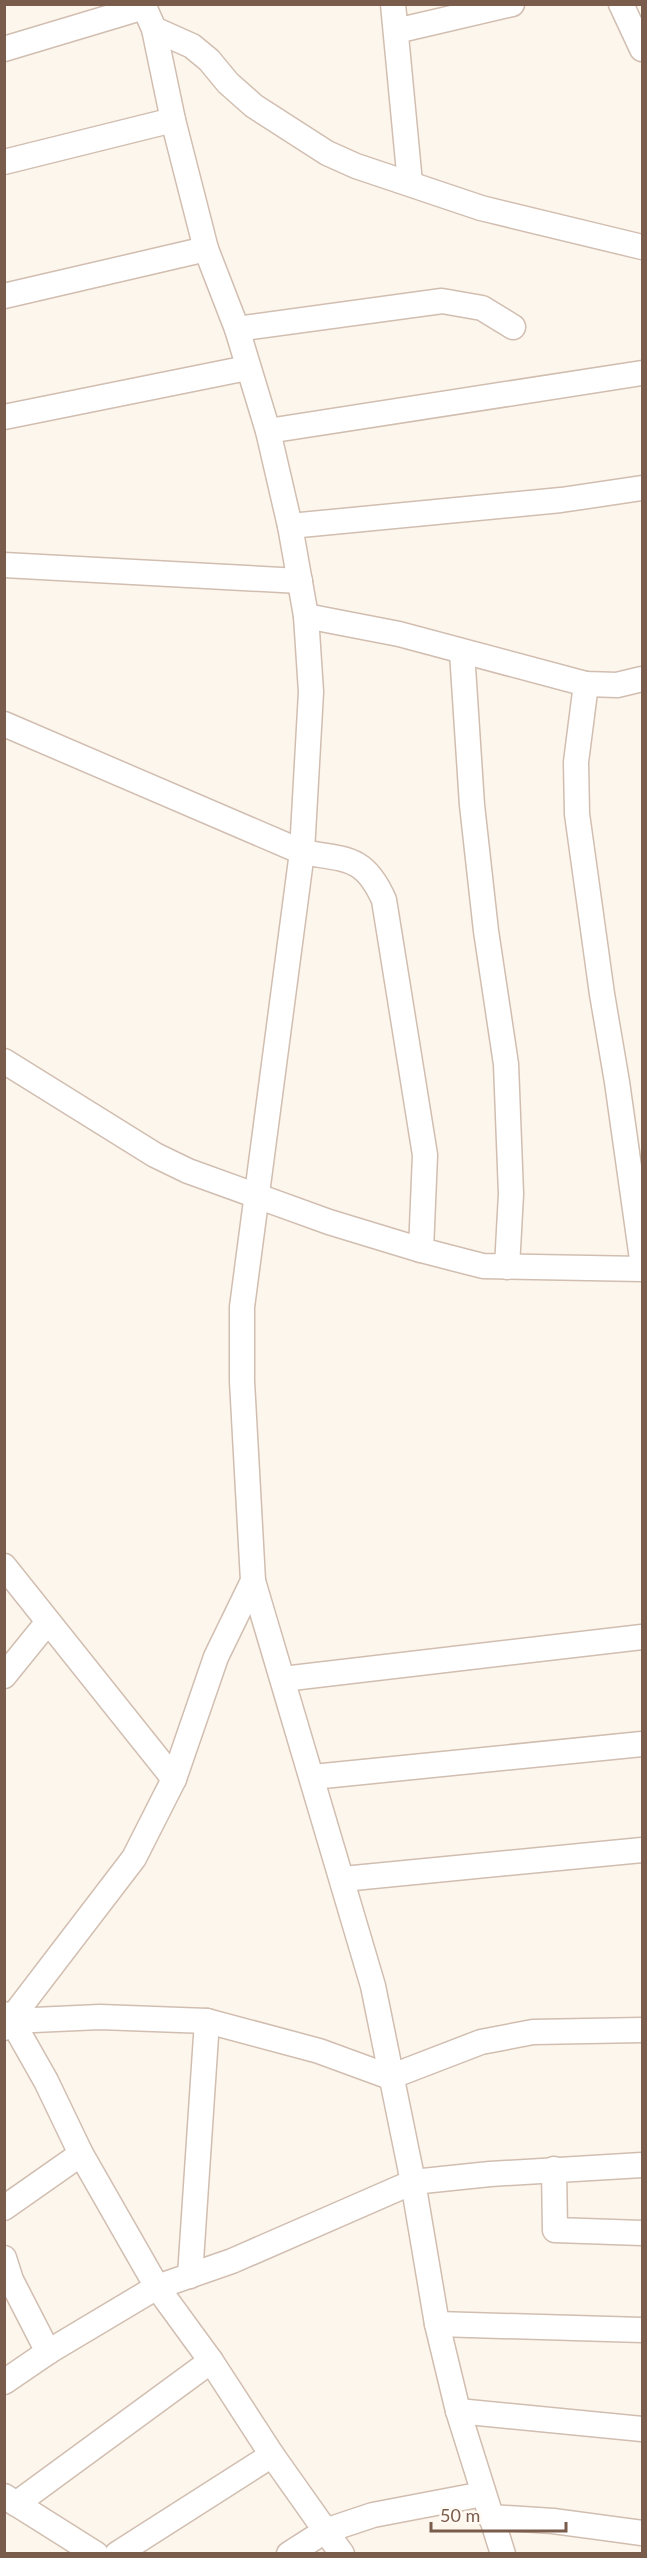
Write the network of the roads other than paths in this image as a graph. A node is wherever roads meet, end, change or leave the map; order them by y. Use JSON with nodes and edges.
{"nodes":[{"id":1,"x":393,"y":4,"type":"edge"},
{"id":2,"x":512,"y":4,"type":"edge"},
{"id":3,"x":621,"y":4,"type":"edge"},
{"id":4,"x":143,"y":6,"type":"edge"},
{"id":5,"x":154,"y":29,"type":"junction"},
{"id":6,"x":396,"y":31,"type":"junction"},
{"id":7,"x":4,"y":49,"type":"edge"},
{"id":8,"x":642,"y":49,"type":"edge"},
{"id":9,"x":173,"y":120,"type":"junction"},
{"id":10,"x":4,"y":162,"type":"edge"},
{"id":11,"x":410,"y":183,"type":"junction"},
{"id":12,"x":642,"y":247,"type":"edge"},
{"id":13,"x":206,"y":249,"type":"junction"},
{"id":14,"x":4,"y":296,"type":"edge"},
{"id":15,"x":513,"y":327,"type":"dead end"},
{"id":16,"x":237,"y":330,"type":"junction"},
{"id":17,"x":247,"y":368,"type":"junction"},
{"id":18,"x":642,"y":373,"type":"edge"},
{"id":19,"x":4,"y":417,"type":"edge"},
{"id":20,"x":268,"y":431,"type":"junction"},
{"id":21,"x":642,"y":488,"type":"edge"},
{"id":22,"x":290,"y":526,"type":"junction"},
{"id":23,"x":4,"y":565,"type":"edge"},
{"id":24,"x":300,"y":581,"type":"junction"},
{"id":25,"x":306,"y":616,"type":"junction"},
{"id":26,"x":462,"y":652,"type":"junction"},
{"id":27,"x":642,"y":679,"type":"edge"},
{"id":28,"x":586,"y":684,"type":"junction"},
{"id":29,"x":4,"y":724,"type":"edge"},
{"id":30,"x":302,"y":852,"type":"junction"},
{"id":31,"x":4,"y":1060,"type":"edge"},
{"id":32,"x":257,"y":1197,"type":"junction"},
{"id":33,"x":421,"y":1250,"type":"junction"},
{"id":34,"x":642,"y":1259,"type":"edge"},
{"id":35,"x":507,"y":1267,"type":"junction"},
{"id":36,"x":642,"y":1269,"type":"edge"},
{"id":37,"x":4,"y":1566,"type":"edge"},
{"id":38,"x":253,"y":1581,"type":"junction"},
{"id":39,"x":47,"y":1623,"type":"junction"},
{"id":40,"x":642,"y":1637,"type":"edge"},
{"id":41,"x":4,"y":1676,"type":"edge"},
{"id":42,"x":283,"y":1679,"type":"junction"},
{"id":43,"x":642,"y":1744,"type":"edge"},
{"id":44,"x":313,"y":1777,"type":"junction"},
{"id":45,"x":174,"y":1779,"type":"junction"},
{"id":46,"x":642,"y":1850,"type":"edge"},
{"id":47,"x":343,"y":1879,"type":"junction"},
{"id":48,"x":7,"y":2021,"type":"edge"},
{"id":49,"x":207,"y":2021,"type":"junction"},
{"id":50,"x":642,"y":2030,"type":"edge"},
{"id":51,"x":390,"y":2077,"type":"junction"},
{"id":52,"x":81,"y":2154,"type":"junction"},
{"id":53,"x":642,"y":2165,"type":"edge"},
{"id":54,"x":554,"y":2169,"type":"junction"},
{"id":55,"x":413,"y":2182,"type":"junction"},
{"id":56,"x":4,"y":2208,"type":"edge"},
{"id":57,"x":642,"y":2233,"type":"edge"},
{"id":58,"x":4,"y":2258,"type":"edge"},
{"id":59,"x":190,"y":2276,"type":"junction"},
{"id":60,"x":157,"y":2287,"type":"junction"},
{"id":61,"x":437,"y":2324,"type":"junction"},
{"id":62,"x":642,"y":2330,"type":"edge"},
{"id":63,"x":48,"y":2352,"type":"junction"},
{"id":64,"x":212,"y":2361,"type":"junction"},
{"id":65,"x":4,"y":2382,"type":"edge"},
{"id":66,"x":458,"y":2411,"type":"junction"},
{"id":67,"x":642,"y":2429,"type":"edge"},
{"id":68,"x":272,"y":2454,"type":"junction"},
{"id":69,"x":483,"y":2494,"type":"junction"},
{"id":70,"x":10,"y":2500,"type":"edge"},
{"id":71,"x":490,"y":2517,"type":"junction"},
{"id":72,"x":325,"y":2530,"type":"junction"},
{"id":73,"x":642,"y":2534,"type":"edge"},
{"id":74,"x":96,"y":2553,"type":"edge"},
{"id":75,"x":117,"y":2553,"type":"edge"},
{"id":76,"x":289,"y":2553,"type":"edge"},
{"id":77,"x":342,"y":2553,"type":"edge"},
{"id":78,"x":503,"y":2553,"type":"edge"}],
"edges":[{"from":1,"to":6,"type":"street"},
{"from":2,"to":6,"type":"street"},
{"from":3,"to":8,"type":"street"},
{"from":4,"to":5,"type":"street"},
{"from":4,"to":7,"type":"street"},
{"from":5,"to":9,"type":"street"},
{"from":5,"to":11,"type":"street"},
{"from":6,"to":11,"type":"street"},
{"from":9,"to":10,"type":"street"},
{"from":9,"to":13,"type":"street"},
{"from":11,"to":12,"type":"street"},
{"from":13,"to":14,"type":"street"},
{"from":13,"to":16,"type":"street"},
{"from":15,"to":16,"type":"street"},
{"from":16,"to":17,"type":"street"},
{"from":17,"to":19,"type":"street"},
{"from":17,"to":20,"type":"street"},
{"from":18,"to":20,"type":"street"},
{"from":20,"to":22,"type":"street"},
{"from":21,"to":22,"type":"street"},
{"from":22,"to":24,"type":"street"},
{"from":23,"to":24,"type":"street"},
{"from":24,"to":25,"type":"street"},
{"from":25,"to":26,"type":"street"},
{"from":25,"to":30,"type":"street"},
{"from":26,"to":28,"type":"street"},
{"from":26,"to":35,"type":"street"},
{"from":27,"to":28,"type":"street"},
{"from":28,"to":34,"type":"street"},
{"from":29,"to":30,"type":"street"},
{"from":30,"to":32,"type":"street"},
{"from":30,"to":33,"type":"street"},
{"from":31,"to":32,"type":"street"},
{"from":32,"to":33,"type":"street"},
{"from":32,"to":38,"type":"street"},
{"from":33,"to":35,"type":"street"},
{"from":35,"to":36,"type":"street"},
{"from":37,"to":39,"type":"street"},
{"from":38,"to":42,"type":"street"},
{"from":38,"to":45,"type":"street"},
{"from":39,"to":41,"type":"street"},
{"from":39,"to":45,"type":"street"},
{"from":40,"to":42,"type":"street"},
{"from":42,"to":44,"type":"street"},
{"from":43,"to":44,"type":"street"},
{"from":44,"to":47,"type":"street"},
{"from":45,"to":48,"type":"street"},
{"from":46,"to":47,"type":"street"},
{"from":47,"to":51,"type":"street"},
{"from":48,"to":49,"type":"street"},
{"from":48,"to":52,"type":"street"},
{"from":49,"to":51,"type":"street"},
{"from":49,"to":59,"type":"street"},
{"from":50,"to":51,"type":"street"},
{"from":51,"to":55,"type":"street"},
{"from":52,"to":56,"type":"street"},
{"from":52,"to":60,"type":"street"},
{"from":53,"to":54,"type":"street"},
{"from":54,"to":55,"type":"street"},
{"from":54,"to":57,"type":"street"},
{"from":55,"to":59,"type":"street"},
{"from":55,"to":61,"type":"street"},
{"from":58,"to":63,"type":"street"},
{"from":59,"to":60,"type":"street"},
{"from":60,"to":63,"type":"street"},
{"from":60,"to":64,"type":"street"},
{"from":61,"to":62,"type":"street"},
{"from":61,"to":66,"type":"street"},
{"from":63,"to":65,"type":"street"},
{"from":64,"to":68,"type":"street"},
{"from":64,"to":70,"type":"street"},
{"from":66,"to":67,"type":"street"},
{"from":66,"to":69,"type":"street"},
{"from":68,"to":72,"type":"street"},
{"from":68,"to":75,"type":"street"},
{"from":69,"to":71,"type":"street"},
{"from":69,"to":72,"type":"street"},
{"from":70,"to":74,"type":"street"},
{"from":71,"to":73,"type":"street"},
{"from":71,"to":78,"type":"street"},
{"from":72,"to":76,"type":"street"},
{"from":72,"to":77,"type":"street"}]}
